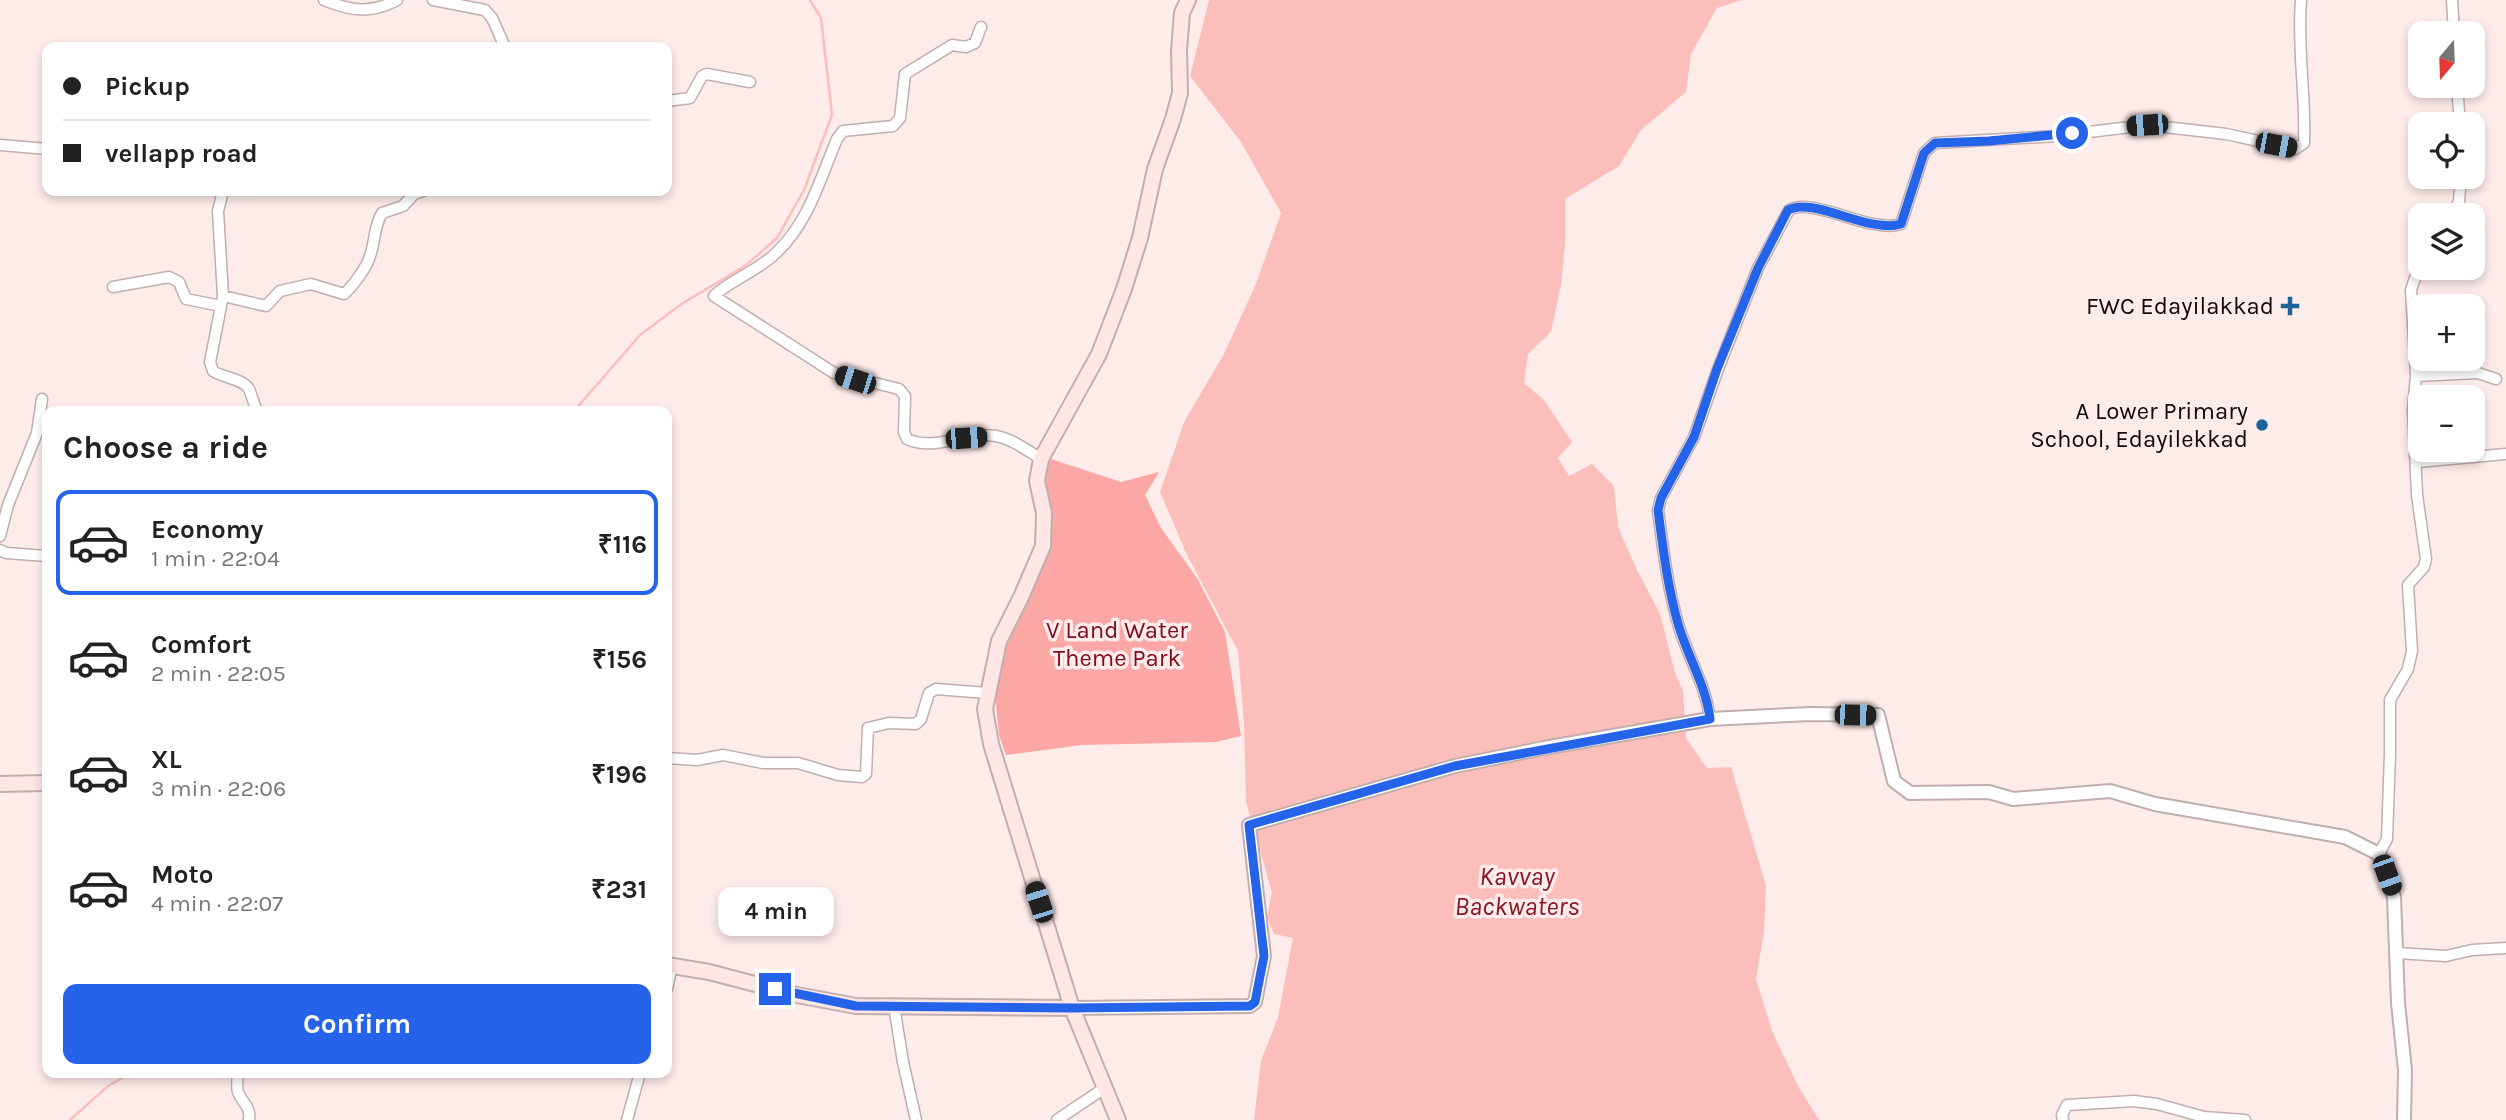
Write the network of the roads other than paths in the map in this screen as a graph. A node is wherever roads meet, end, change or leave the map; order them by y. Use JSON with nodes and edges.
{"nodes":[{"id":1,"x":324,"y":0,"type":"edge"},
{"id":2,"x":397,"y":0,"type":"edge"},
{"id":3,"x":433,"y":0,"type":"edge"},
{"id":4,"x":1188,"y":0,"type":"edge"},
{"id":5,"x":2301,"y":0,"type":"edge"},
{"id":6,"x":2452,"y":0,"type":"edge"},
{"id":7,"x":2453,"y":21,"type":"edge"},
{"id":8,"x":981,"y":27,"type":"dead end"},
{"id":9,"x":503,"y":42,"type":"edge"},
{"id":10,"x":750,"y":82,"type":"dead end"},
{"id":11,"x":672,"y":100,"type":"edge"},
{"id":12,"x":0,"y":145,"type":"edge"},
{"id":13,"x":42,"y":149,"type":"edge"},
{"id":14,"x":222,"y":196,"type":"edge"},
{"id":15,"x":412,"y":196,"type":"edge"},
{"id":16,"x":2414,"y":280,"type":"edge"},
{"id":17,"x":113,"y":287,"type":"dead end"},
{"id":18,"x":222,"y":301,"type":"junction"},
{"id":19,"x":2416,"y":376,"type":"junction"},
{"id":20,"x":2496,"y":379,"type":"dead end"},
{"id":21,"x":2415,"y":385,"type":"edge"},
{"id":22,"x":42,"y":399,"type":"dead end"},
{"id":23,"x":255,"y":406,"type":"edge"},
{"id":24,"x":2506,"y":454,"type":"edge"},
{"id":25,"x":2485,"y":456,"type":"edge"},
{"id":26,"x":1041,"y":459,"type":"junction"},
{"id":27,"x":2417,"y":462,"type":"edge"},
{"id":28,"x":0,"y":536,"type":"edge"},
{"id":29,"x":0,"y":550,"type":"edge"},
{"id":30,"x":42,"y":556,"type":"edge"},
{"id":31,"x":988,"y":692,"type":"junction"},
{"id":32,"x":1710,"y":719,"type":"junction"},
{"id":33,"x":672,"y":758,"type":"edge"},
{"id":34,"x":42,"y":783,"type":"edge"},
{"id":35,"x":0,"y":784,"type":"edge"},
{"id":36,"x":2379,"y":854,"type":"junction"},
{"id":37,"x":2506,"y":948,"type":"edge"},
{"id":38,"x":2396,"y":953,"type":"junction"},
{"id":39,"x":672,"y":966,"type":"edge"},
{"id":40,"x":894,"y":1006,"type":"junction"},
{"id":41,"x":1072,"y":1008,"type":"junction"},
{"id":42,"x":238,"y":1078,"type":"edge"},
{"id":43,"x":639,"y":1078,"type":"edge"},
{"id":44,"x":1106,"y":1087,"type":"junction"},
{"id":45,"x":249,"y":1120,"type":"edge"},
{"id":46,"x":627,"y":1120,"type":"edge"},
{"id":47,"x":916,"y":1120,"type":"edge"},
{"id":48,"x":1057,"y":1120,"type":"edge"},
{"id":49,"x":1118,"y":1120,"type":"edge"},
{"id":50,"x":2063,"y":1120,"type":"edge"},
{"id":51,"x":2245,"y":1120,"type":"edge"},
{"id":52,"x":2403,"y":1120,"type":"edge"}],
"edges":[{"from":1,"to":2,"type":"street"},
{"from":3,"to":9,"type":"street"},
{"from":4,"to":26,"type":"main road"},
{"from":5,"to":32,"type":"street"},
{"from":6,"to":7,"type":"street"},
{"from":8,"to":26,"type":"street"},
{"from":10,"to":11,"type":"street"},
{"from":12,"to":13,"type":"street"},
{"from":14,"to":18,"type":"street"},
{"from":15,"to":18,"type":"street"},
{"from":16,"to":19,"type":"street"},
{"from":17,"to":18,"type":"street"},
{"from":18,"to":23,"type":"street"},
{"from":19,"to":20,"type":"street"},
{"from":19,"to":21,"type":"street"},
{"from":22,"to":28,"type":"street"},
{"from":24,"to":25,"type":"street"},
{"from":26,"to":31,"type":"main road"},
{"from":27,"to":36,"type":"street"},
{"from":29,"to":30,"type":"street"},
{"from":31,"to":33,"type":"street"},
{"from":31,"to":41,"type":"main road"},
{"from":32,"to":36,"type":"street"},
{"from":32,"to":41,"type":"street"},
{"from":34,"to":35,"type":"main road"},
{"from":36,"to":38,"type":"street"},
{"from":37,"to":38,"type":"street"},
{"from":38,"to":52,"type":"street"},
{"from":39,"to":40,"type":"main road"},
{"from":40,"to":41,"type":"main road"},
{"from":40,"to":47,"type":"street"},
{"from":41,"to":44,"type":"main road"},
{"from":42,"to":45,"type":"street"},
{"from":43,"to":46,"type":"street"},
{"from":44,"to":48,"type":"street"},
{"from":44,"to":49,"type":"main road"},
{"from":50,"to":51,"type":"street"}]}
